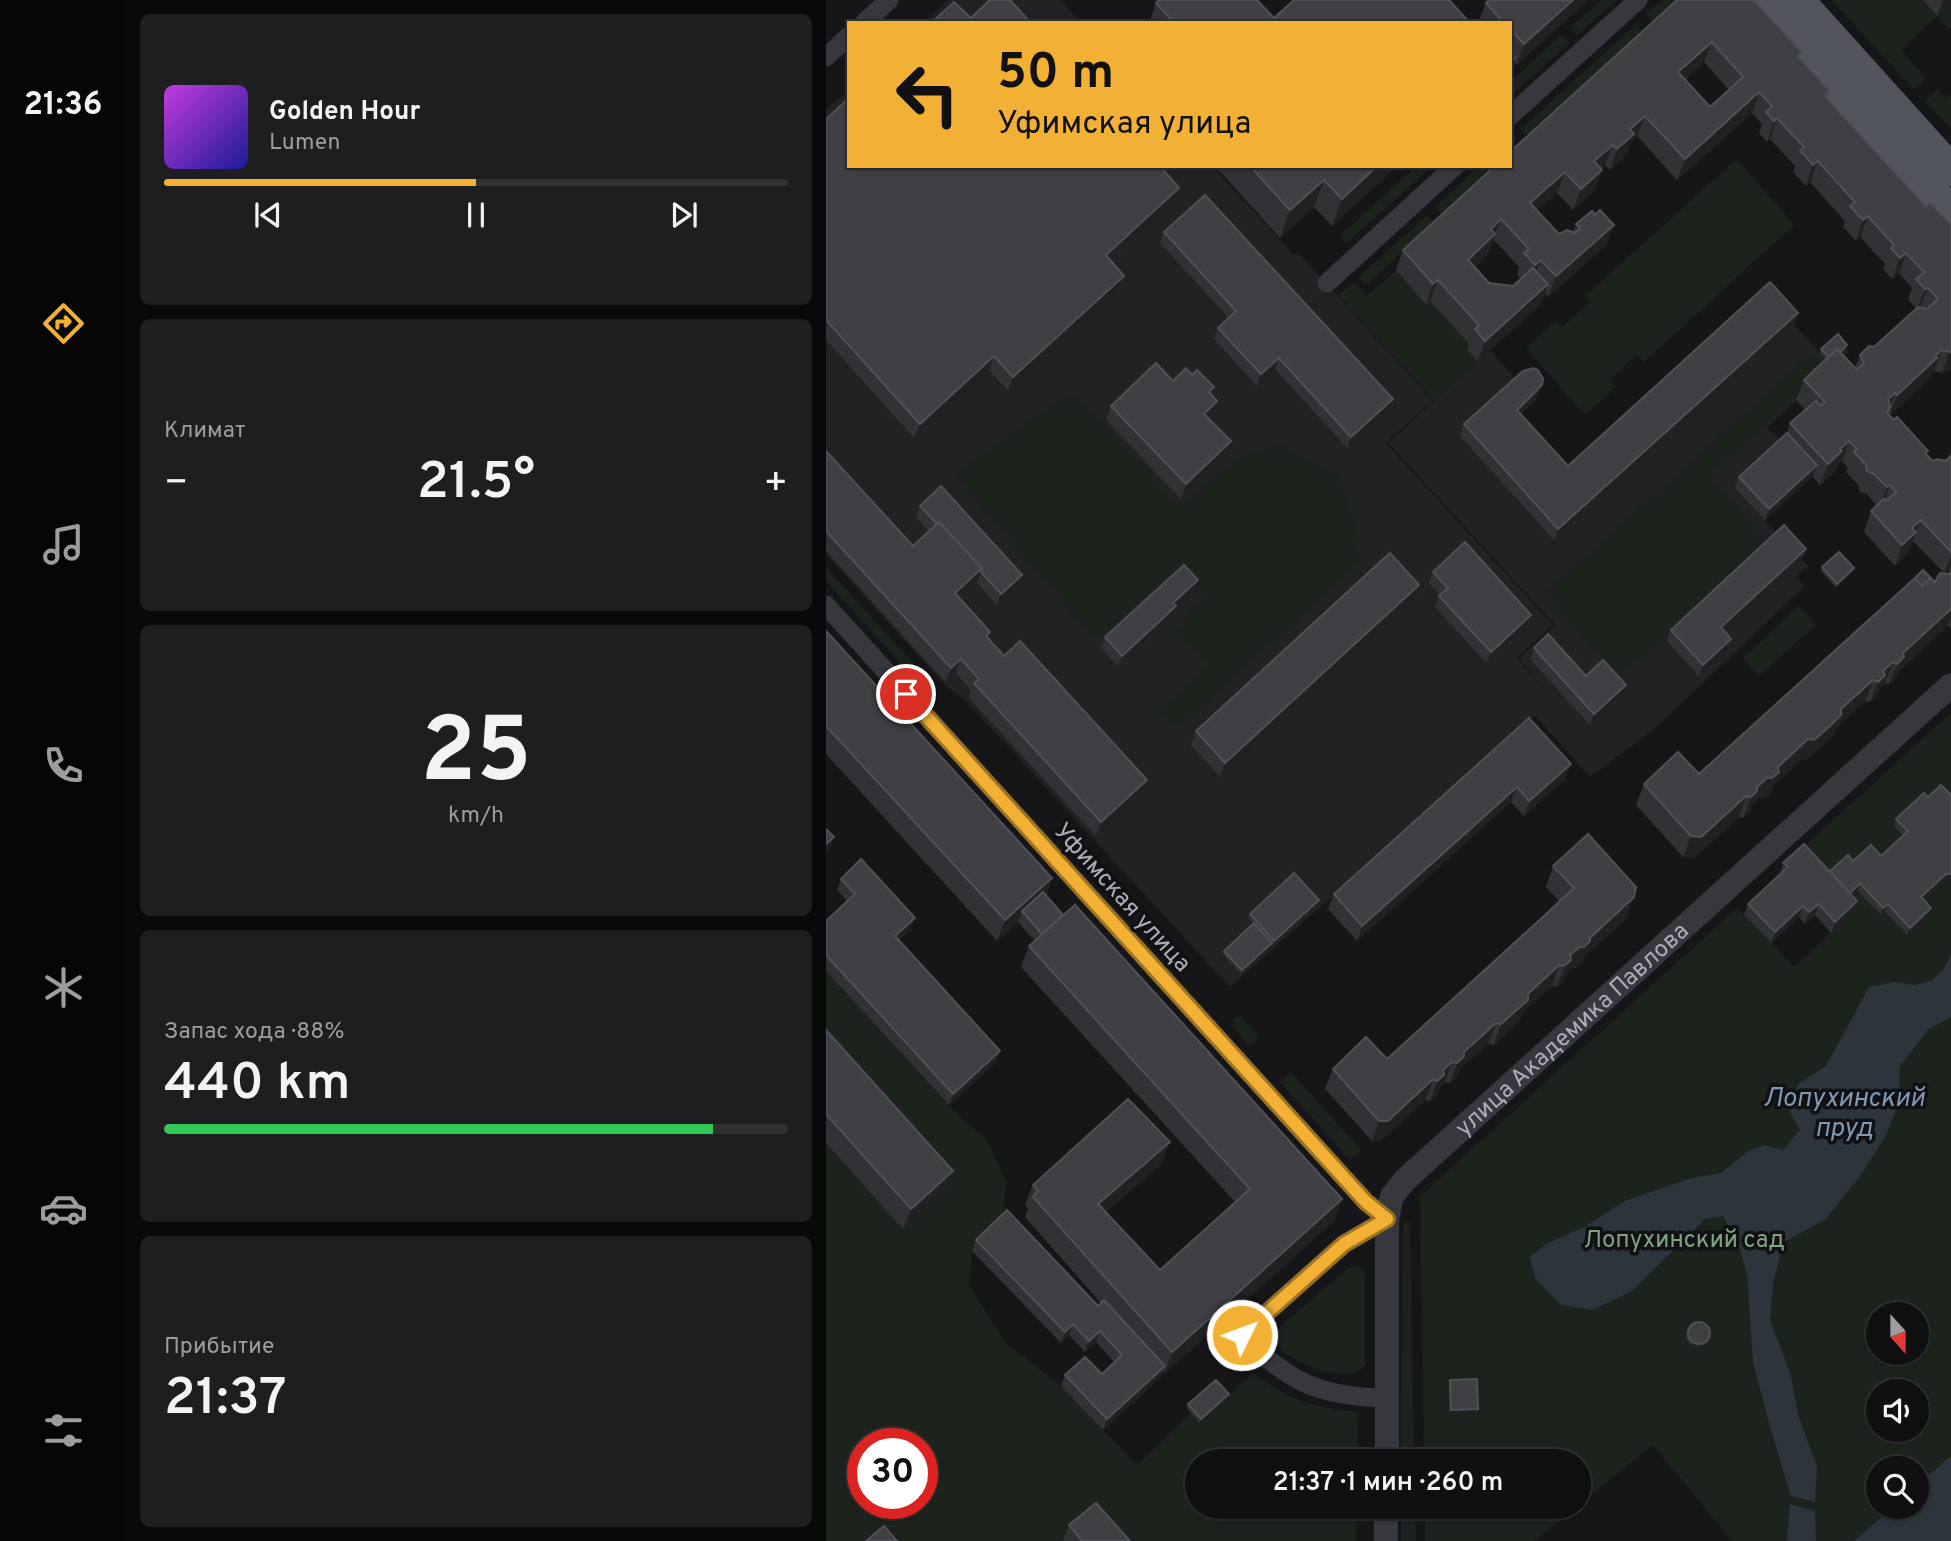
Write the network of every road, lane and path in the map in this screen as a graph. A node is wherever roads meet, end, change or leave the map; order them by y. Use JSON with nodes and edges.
{"nodes":[{"id":1,"x":889,"y":0,"type":"edge"},
{"id":2,"x":1638,"y":0,"type":"edge"},
{"id":3,"x":1760,"y":0,"type":"edge"},
{"id":4,"x":1798,"y":0,"type":"edge"},
{"id":5,"x":866,"y":21,"type":"edge"},
{"id":6,"x":847,"y":38,"type":"edge"},
{"id":7,"x":826,"y":57,"type":"edge"},
{"id":8,"x":1512,"y":114,"type":"edge"},
{"id":9,"x":1453,"y":168,"type":"edge"},
{"id":10,"x":1951,"y":170,"type":"edge"},
{"id":11,"x":1951,"y":212,"type":"edge"},
{"id":12,"x":1327,"y":283,"type":"dead end"},
{"id":13,"x":826,"y":605,"type":"edge"},
{"id":14,"x":1951,"y":685,"type":"edge"},
{"id":15,"x":1387,"y":1219,"type":"junction"},
{"id":16,"x":1387,"y":1398,"type":"junction"},
{"id":17,"x":1387,"y":1449,"type":"edge"},
{"id":18,"x":1386,"y":1519,"type":"edge"},
{"id":19,"x":1386,"y":1541,"type":"edge"}],
"edges":[{"from":1,"to":5,"type":"street"},
{"from":2,"to":8,"type":"street"},
{"from":3,"to":11,"type":"main road"},
{"from":4,"to":10,"type":"main road"},
{"from":6,"to":7,"type":"street"},
{"from":9,"to":12,"type":"street"},
{"from":13,"to":15,"type":"street","name":"Уфимская улица"},
{"from":14,"to":15,"type":"street","name":"улица Академика Павлова"},
{"from":15,"to":16,"type":"street","name":"улица Академика Павлова"},
{"from":15,"to":16,"type":"street"},
{"from":16,"to":17,"type":"street","name":"улица Академика Павлова"},
{"from":18,"to":19,"type":"street"}]}
